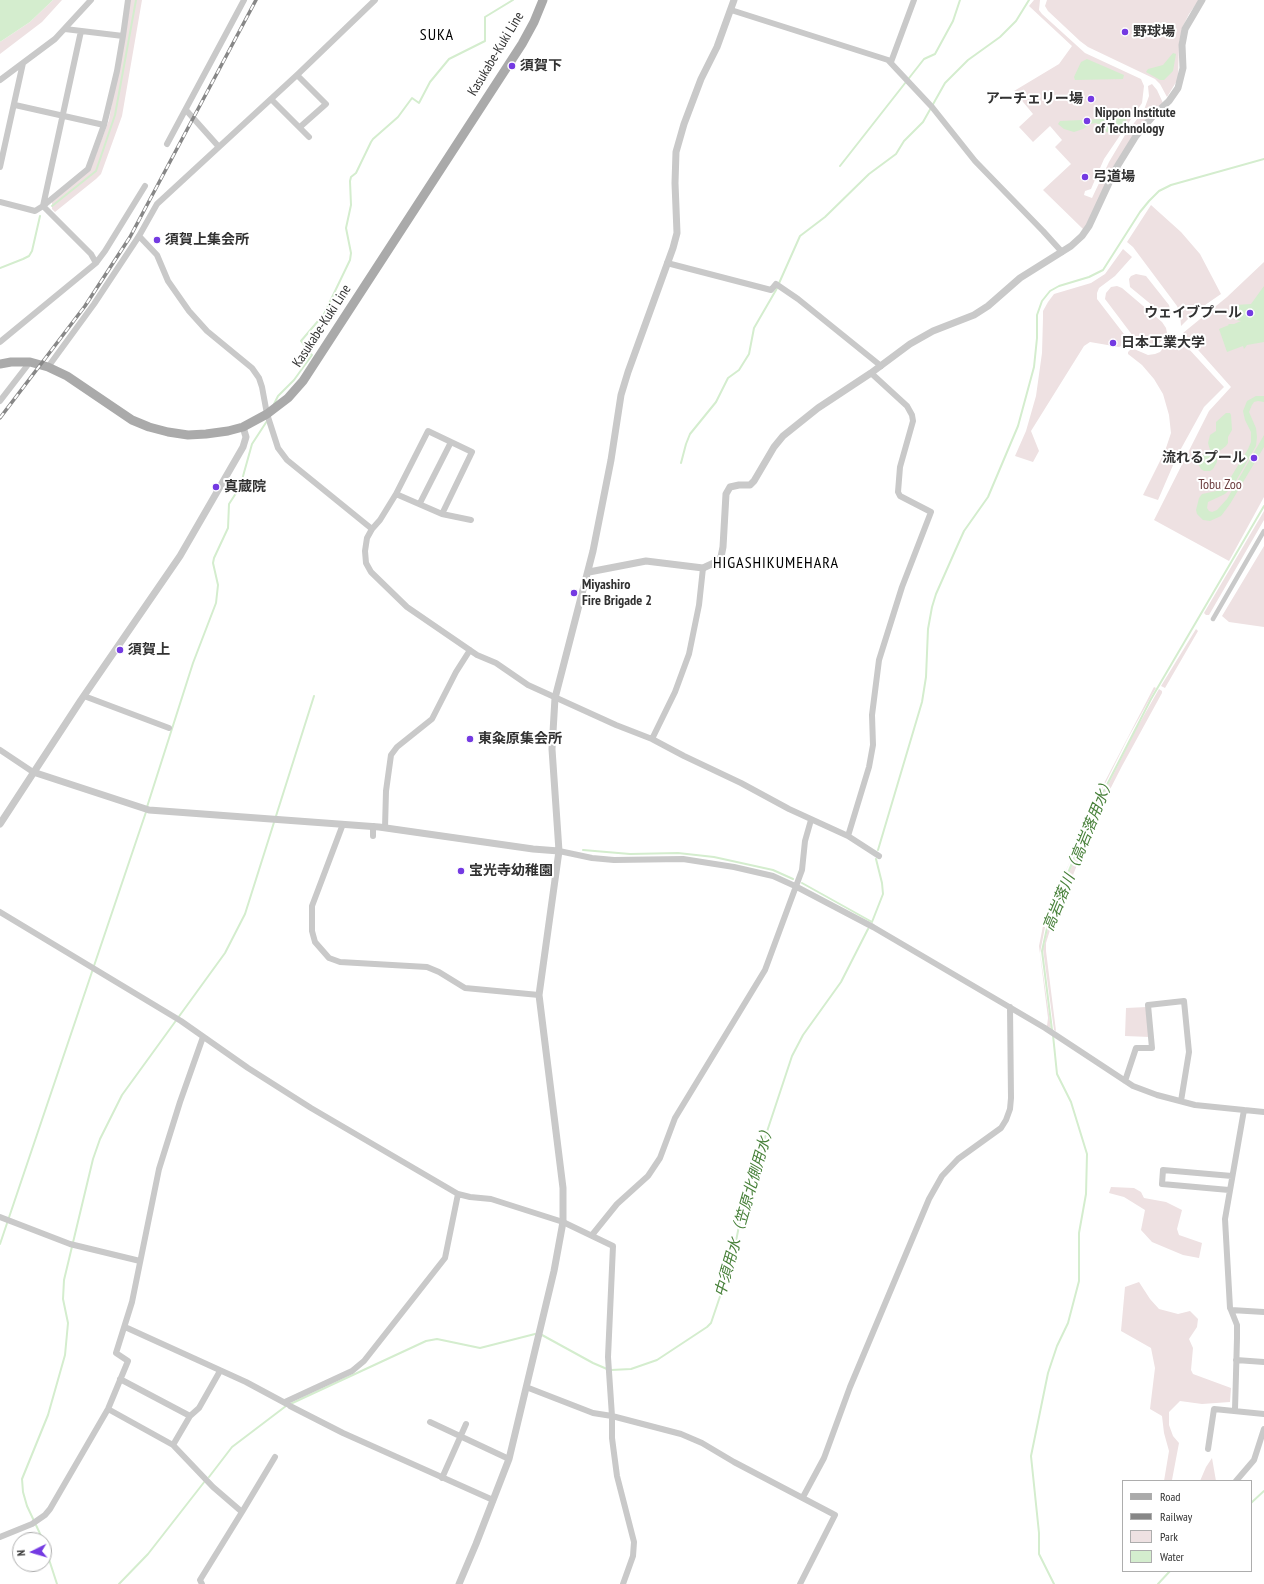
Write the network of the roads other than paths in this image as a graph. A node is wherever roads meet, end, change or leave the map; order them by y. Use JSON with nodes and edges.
{"nodes":[{"id":1,"x":91,"y":0,"type":"edge"},
{"id":2,"x":128,"y":0,"type":"edge"},
{"id":3,"x":244,"y":0,"type":"edge"},
{"id":4,"x":375,"y":0,"type":"edge"},
{"id":5,"x":543,"y":0,"type":"edge"},
{"id":6,"x":734,"y":0,"type":"edge"},
{"id":7,"x":914,"y":0,"type":"edge"},
{"id":8,"x":1202,"y":0,"type":"edge"},
{"id":9,"x":731,"y":10,"type":"junction"},
{"id":10,"x":65,"y":29,"type":"junction"},
{"id":11,"x":80,"y":31,"type":"junction"},
{"id":12,"x":123,"y":36,"type":"junction"},
{"id":13,"x":891,"y":62,"type":"junction"},
{"id":14,"x":24,"y":64,"type":"junction"},
{"id":15,"x":297,"y":75,"type":"junction"},
{"id":16,"x":0,"y":80,"type":"edge"},
{"id":17,"x":271,"y":98,"type":"junction"},
{"id":18,"x":15,"y":106,"type":"junction"},
{"id":19,"x":186,"y":110,"type":"junction"},
{"id":20,"x":62,"y":116,"type":"junction"},
{"id":21,"x":104,"y":126,"type":"junction"},
{"id":22,"x":300,"y":127,"type":"junction"},
{"id":23,"x":310,"y":137,"type":"dead end"},
{"id":24,"x":167,"y":144,"type":"dead end"},
{"id":25,"x":219,"y":147,"type":"junction"},
{"id":26,"x":0,"y":167,"type":"edge"},
{"id":27,"x":145,"y":186,"type":"dead end"},
{"id":28,"x":0,"y":202,"type":"edge"},
{"id":29,"x":43,"y":206,"type":"junction"},
{"id":30,"x":139,"y":236,"type":"junction"},
{"id":31,"x":1062,"y":252,"type":"junction"},
{"id":32,"x":96,"y":263,"type":"junction"},
{"id":33,"x":667,"y":263,"type":"junction"},
{"id":34,"x":0,"y":342,"type":"edge"},
{"id":35,"x":30,"y":362,"type":"junction"},
{"id":36,"x":0,"y":364,"type":"edge"},
{"id":37,"x":881,"y":366,"type":"junction"},
{"id":38,"x":48,"y":367,"type":"junction"},
{"id":39,"x":871,"y":373,"type":"junction"},
{"id":40,"x":0,"y":401,"type":"edge"},
{"id":41,"x":267,"y":414,"type":"junction"},
{"id":42,"x":243,"y":427,"type":"junction"},
{"id":43,"x":451,"y":442,"type":"junction"},
{"id":44,"x":396,"y":494,"type":"junction"},
{"id":45,"x":420,"y":503,"type":"junction"},
{"id":46,"x":442,"y":514,"type":"junction"},
{"id":47,"x":471,"y":520,"type":"dead end"},
{"id":48,"x":372,"y":529,"type":"junction"},
{"id":49,"x":1264,"y":531,"type":"edge"},
{"id":50,"x":703,"y":568,"type":"junction"},
{"id":51,"x":589,"y":572,"type":"junction"},
{"id":52,"x":1213,"y":619,"type":"dead end"},
{"id":53,"x":470,"y":650,"type":"junction"},
{"id":54,"x":84,"y":696,"type":"junction"},
{"id":55,"x":555,"y":698,"type":"junction"},
{"id":56,"x":169,"y":728,"type":"dead end"},
{"id":57,"x":652,"y":739,"type":"junction"},
{"id":58,"x":0,"y":750,"type":"edge"},
{"id":59,"x":33,"y":772,"type":"junction"},
{"id":60,"x":811,"y":820,"type":"junction"},
{"id":61,"x":0,"y":824,"type":"edge"},
{"id":62,"x":343,"y":824,"type":"junction"},
{"id":63,"x":373,"y":826,"type":"junction"},
{"id":64,"x":385,"y":828,"type":"junction"},
{"id":65,"x":373,"y":836,"type":"dead end"},
{"id":66,"x":848,"y":836,"type":"junction"},
{"id":67,"x":559,"y":851,"type":"junction"},
{"id":68,"x":879,"y":856,"type":"dead end"},
{"id":69,"x":795,"y":886,"type":"junction"},
{"id":70,"x":0,"y":912,"type":"edge"},
{"id":71,"x":538,"y":995,"type":"junction"},
{"id":72,"x":1010,"y":1007,"type":"junction"},
{"id":73,"x":203,"y":1037,"type":"junction"},
{"id":74,"x":1125,"y":1081,"type":"junction"},
{"id":75,"x":1181,"y":1101,"type":"junction"},
{"id":76,"x":1244,"y":1110,"type":"junction"},
{"id":77,"x":1264,"y":1112,"type":"edge"},
{"id":78,"x":1232,"y":1176,"type":"junction"},
{"id":79,"x":1230,"y":1190,"type":"junction"},
{"id":80,"x":458,"y":1194,"type":"junction"},
{"id":81,"x":0,"y":1217,"type":"edge"},
{"id":82,"x":563,"y":1222,"type":"junction"},
{"id":83,"x":592,"y":1235,"type":"junction"},
{"id":84,"x":140,"y":1261,"type":"junction"},
{"id":85,"x":1231,"y":1310,"type":"junction"},
{"id":86,"x":1264,"y":1312,"type":"edge"},
{"id":87,"x":125,"y":1327,"type":"junction"},
{"id":88,"x":1236,"y":1360,"type":"junction"},
{"id":89,"x":1264,"y":1362,"type":"edge"},
{"id":90,"x":220,"y":1371,"type":"junction"},
{"id":91,"x":120,"y":1380,"type":"junction"},
{"id":92,"x":526,"y":1387,"type":"junction"},
{"id":93,"x":287,"y":1404,"type":"junction"},
{"id":94,"x":108,"y":1409,"type":"junction"},
{"id":95,"x":1235,"y":1410,"type":"junction"},
{"id":96,"x":1264,"y":1414,"type":"edge"},
{"id":97,"x":190,"y":1416,"type":"junction"},
{"id":98,"x":612,"y":1416,"type":"junction"},
{"id":99,"x":430,"y":1422,"type":"dead end"},
{"id":100,"x":466,"y":1424,"type":"dead end"},
{"id":101,"x":1264,"y":1429,"type":"edge"},
{"id":102,"x":460,"y":1436,"type":"junction"},
{"id":103,"x":173,"y":1445,"type":"junction"},
{"id":104,"x":1208,"y":1450,"type":"dead end"},
{"id":105,"x":275,"y":1457,"type":"dead end"},
{"id":106,"x":509,"y":1459,"type":"junction"},
{"id":107,"x":442,"y":1478,"type":"junction"},
{"id":108,"x":1237,"y":1480,"type":"edge"},
{"id":109,"x":803,"y":1497,"type":"junction"},
{"id":110,"x":493,"y":1500,"type":"junction"},
{"id":111,"x":242,"y":1512,"type":"junction"},
{"id":112,"x":0,"y":1537,"type":"edge"},
{"id":113,"x":202,"y":1584,"type":"edge"},
{"id":114,"x":459,"y":1584,"type":"edge"},
{"id":115,"x":623,"y":1584,"type":"edge"},
{"id":116,"x":800,"y":1584,"type":"edge"}],
"edges":[{"from":1,"to":10,"type":"street"},
{"from":2,"to":12,"type":"street"},
{"from":3,"to":19,"type":"street"},
{"from":4,"to":15,"type":"street"},
{"from":5,"to":41,"type":"main road","name":"Kasukabe-Kuki Line"},
{"from":6,"to":9,"type":"street"},
{"from":7,"to":13,"type":"street"},
{"from":8,"to":31,"type":"street"},
{"from":9,"to":13,"type":"street"},
{"from":9,"to":33,"type":"street"},
{"from":10,"to":11,"type":"street"},
{"from":10,"to":14,"type":"street"},
{"from":11,"to":12,"type":"street"},
{"from":11,"to":20,"type":"street"},
{"from":12,"to":21,"type":"street"},
{"from":13,"to":31,"type":"street"},
{"from":14,"to":16,"type":"street"},
{"from":14,"to":18,"type":"street"},
{"from":15,"to":17,"type":"street"},
{"from":15,"to":22,"type":"street"},
{"from":17,"to":22,"type":"street"},
{"from":17,"to":25,"type":"street"},
{"from":18,"to":20,"type":"street"},
{"from":18,"to":26,"type":"street"},
{"from":19,"to":24,"type":"street"},
{"from":19,"to":25,"type":"street"},
{"from":20,"to":21,"type":"street"},
{"from":20,"to":29,"type":"street"},
{"from":21,"to":29,"type":"street"},
{"from":22,"to":23,"type":"street"},
{"from":25,"to":30,"type":"street"},
{"from":27,"to":32,"type":"street"},
{"from":28,"to":29,"type":"street"},
{"from":29,"to":32,"type":"street"},
{"from":30,"to":38,"type":"street"},
{"from":30,"to":41,"type":"street"},
{"from":31,"to":37,"type":"street"},
{"from":32,"to":34,"type":"street"},
{"from":33,"to":37,"type":"street"},
{"from":33,"to":51,"type":"street"},
{"from":35,"to":36,"type":"main road","name":"Kasukabe-Kuki Line"},
{"from":35,"to":38,"type":"main road","name":"Kasukabe-Kuki Line"},
{"from":35,"to":40,"type":"street"},
{"from":37,"to":39,"type":"street"},
{"from":38,"to":42,"type":"main road","name":"Kasukabe-Kuki Line"},
{"from":39,"to":50,"type":"street"},
{"from":39,"to":66,"type":"street"},
{"from":41,"to":42,"type":"main road","name":"Kasukabe-Kuki Line"},
{"from":41,"to":48,"type":"street"},
{"from":42,"to":54,"type":"street"},
{"from":43,"to":44,"type":"street"},
{"from":43,"to":45,"type":"street"},
{"from":43,"to":46,"type":"street"},
{"from":44,"to":45,"type":"street"},
{"from":44,"to":48,"type":"street"},
{"from":45,"to":46,"type":"street"},
{"from":46,"to":47,"type":"street"},
{"from":48,"to":53,"type":"street"},
{"from":49,"to":52,"type":"street"},
{"from":50,"to":51,"type":"street"},
{"from":50,"to":57,"type":"street"},
{"from":51,"to":55,"type":"street"},
{"from":53,"to":55,"type":"street"},
{"from":53,"to":64,"type":"street"},
{"from":54,"to":56,"type":"street"},
{"from":54,"to":59,"type":"street"},
{"from":55,"to":57,"type":"street"},
{"from":55,"to":67,"type":"street"},
{"from":57,"to":60,"type":"street"},
{"from":58,"to":59,"type":"street"},
{"from":59,"to":61,"type":"street"},
{"from":59,"to":62,"type":"street"},
{"from":60,"to":66,"type":"street"},
{"from":60,"to":69,"type":"street"},
{"from":62,"to":63,"type":"street"},
{"from":62,"to":71,"type":"street"},
{"from":63,"to":64,"type":"street"},
{"from":63,"to":65,"type":"street"},
{"from":64,"to":67,"type":"street"},
{"from":66,"to":68,"type":"street"},
{"from":67,"to":69,"type":"street"},
{"from":67,"to":71,"type":"street"},
{"from":69,"to":72,"type":"street"},
{"from":69,"to":83,"type":"street"},
{"from":70,"to":73,"type":"street"},
{"from":71,"to":82,"type":"street"},
{"from":72,"to":74,"type":"street"},
{"from":72,"to":109,"type":"street"},
{"from":73,"to":80,"type":"street"},
{"from":73,"to":84,"type":"street"},
{"from":74,"to":75,"type":"street"},
{"from":74,"to":75,"type":"street"},
{"from":75,"to":76,"type":"street"},
{"from":76,"to":77,"type":"street"},
{"from":76,"to":78,"type":"street"},
{"from":78,"to":79,"type":"street"},
{"from":78,"to":79,"type":"street"},
{"from":79,"to":85,"type":"street"},
{"from":80,"to":82,"type":"street"},
{"from":80,"to":93,"type":"street"},
{"from":81,"to":84,"type":"street"},
{"from":82,"to":83,"type":"street"},
{"from":82,"to":92,"type":"street"},
{"from":83,"to":98,"type":"street"},
{"from":84,"to":87,"type":"street"},
{"from":85,"to":86,"type":"street"},
{"from":85,"to":88,"type":"street"},
{"from":87,"to":90,"type":"street"},
{"from":87,"to":91,"type":"street"},
{"from":88,"to":89,"type":"street"},
{"from":88,"to":95,"type":"street"},
{"from":90,"to":93,"type":"street"},
{"from":90,"to":97,"type":"street"},
{"from":91,"to":94,"type":"street"},
{"from":91,"to":97,"type":"street"},
{"from":92,"to":98,"type":"street"},
{"from":92,"to":106,"type":"street"},
{"from":93,"to":107,"type":"street"},
{"from":94,"to":103,"type":"street"},
{"from":94,"to":112,"type":"street"},
{"from":95,"to":96,"type":"street"},
{"from":95,"to":104,"type":"street"},
{"from":97,"to":103,"type":"street"},
{"from":98,"to":109,"type":"street"},
{"from":98,"to":115,"type":"street"},
{"from":99,"to":102,"type":"street"},
{"from":100,"to":102,"type":"street"},
{"from":101,"to":108,"type":"street"},
{"from":102,"to":106,"type":"street"},
{"from":102,"to":107,"type":"street"},
{"from":103,"to":111,"type":"street"},
{"from":105,"to":111,"type":"street"},
{"from":106,"to":110,"type":"street"},
{"from":107,"to":110,"type":"street"},
{"from":109,"to":116,"type":"street"},
{"from":110,"to":114,"type":"street"},
{"from":111,"to":113,"type":"street"}]}
